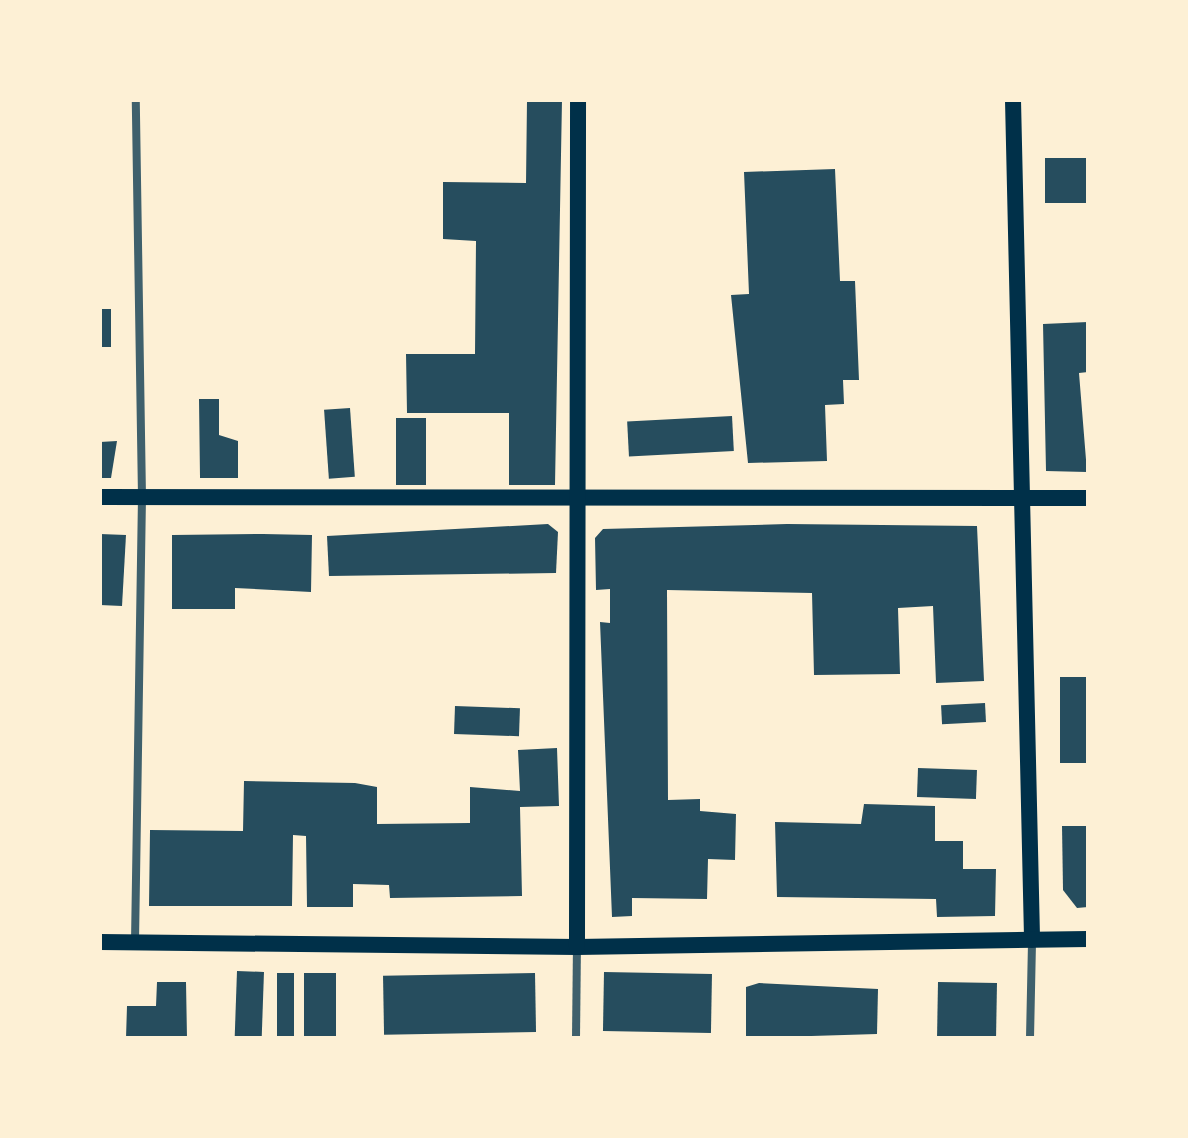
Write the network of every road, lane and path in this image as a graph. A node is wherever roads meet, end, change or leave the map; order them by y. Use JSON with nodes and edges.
{"nodes":[{"id":1,"x":136,"y":100,"type":"edge"},
{"id":2,"x":578,"y":100,"type":"edge"},
{"id":3,"x":1013,"y":100,"type":"edge"},
{"id":4,"x":100,"y":497,"type":"edge"},
{"id":5,"x":142,"y":497,"type":"junction"},
{"id":6,"x":1088,"y":498,"type":"edge"},
{"id":7,"x":1025,"y":499,"type":"junction"},
{"id":8,"x":578,"y":502,"type":"junction"},
{"id":9,"x":1088,"y":939,"type":"edge"},
{"id":10,"x":1032,"y":940,"type":"junction"},
{"id":11,"x":100,"y":942,"type":"edge"},
{"id":12,"x":135,"y":942,"type":"junction"},
{"id":13,"x":577,"y":947,"type":"junction"},
{"id":14,"x":576,"y":1038,"type":"edge"},
{"id":15,"x":1030,"y":1038,"type":"edge"}],
"edges":[{"from":1,"to":5,"type":"street"},
{"from":2,"to":8,"type":"main road"},
{"from":3,"to":7,"type":"main road"},
{"from":4,"to":5,"type":"main road"},
{"from":5,"to":8,"type":"main road"},
{"from":5,"to":12,"type":"street"},
{"from":6,"to":7,"type":"main road"},
{"from":7,"to":8,"type":"main road"},
{"from":7,"to":10,"type":"main road"},
{"from":8,"to":13,"type":"main road"},
{"from":9,"to":10,"type":"main road"},
{"from":10,"to":13,"type":"main road"},
{"from":10,"to":15,"type":"street"},
{"from":11,"to":12,"type":"main road"},
{"from":12,"to":13,"type":"main road"},
{"from":13,"to":14,"type":"street"}]}
